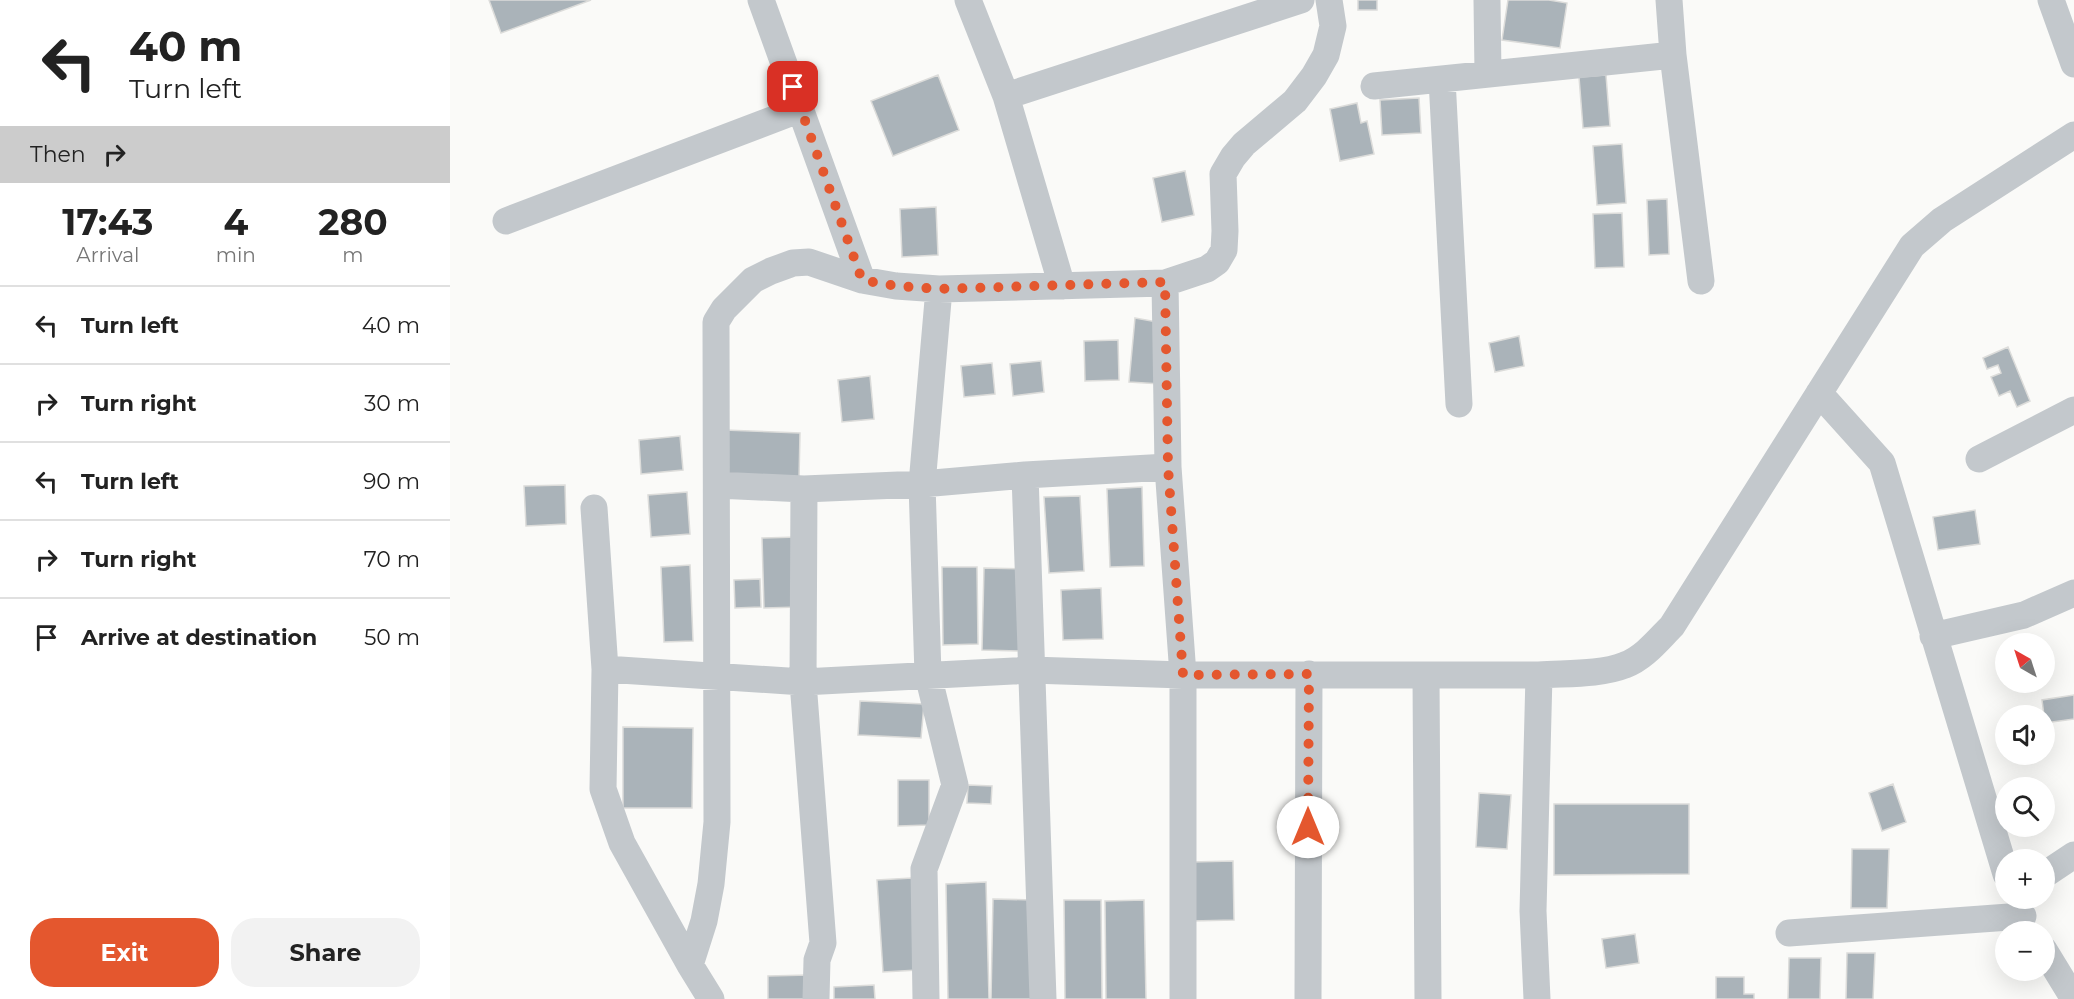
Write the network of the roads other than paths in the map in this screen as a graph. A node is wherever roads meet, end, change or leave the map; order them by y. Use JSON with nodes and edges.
{"nodes":[{"id":1,"x":761,"y":0,"type":"edge"},
{"id":2,"x":968,"y":0,"type":"edge"},
{"id":3,"x":1301,"y":0,"type":"edge"},
{"id":4,"x":1329,"y":0,"type":"edge"},
{"id":5,"x":1487,"y":0,"type":"edge"},
{"id":6,"x":1669,"y":0,"type":"edge"},
{"id":7,"x":2051,"y":0,"type":"edge"},
{"id":8,"x":1673,"y":56,"type":"junction"},
{"id":9,"x":2074,"y":64,"type":"edge"},
{"id":10,"x":1488,"y":74,"type":"junction"},
{"id":11,"x":1442,"y":79,"type":"junction"},
{"id":12,"x":1374,"y":86,"type":"dead end"},
{"id":13,"x":1006,"y":96,"type":"junction"},
{"id":14,"x":801,"y":109,"type":"junction"},
{"id":15,"x":2074,"y":135,"type":"edge"},
{"id":16,"x":506,"y":221,"type":"dead end"},
{"id":17,"x":862,"y":280,"type":"junction"},
{"id":18,"x":1701,"y":281,"type":"dead end"},
{"id":19,"x":1165,"y":282,"type":"junction"},
{"id":20,"x":1062,"y":286,"type":"junction"},
{"id":21,"x":939,"y":289,"type":"junction"},
{"id":22,"x":1819,"y":393,"type":"junction"},
{"id":23,"x":1459,"y":404,"type":"dead end"},
{"id":24,"x":2074,"y":410,"type":"edge"},
{"id":25,"x":1979,"y":459,"type":"dead end"},
{"id":26,"x":1168,"y":467,"type":"junction"},
{"id":27,"x":1025,"y":475,"type":"junction"},
{"id":28,"x":922,"y":484,"type":"junction"},
{"id":29,"x":717,"y":485,"type":"junction"},
{"id":30,"x":804,"y":489,"type":"junction"},
{"id":31,"x":594,"y":508,"type":"dead end"},
{"id":32,"x":2074,"y":593,"type":"edge"},
{"id":33,"x":1934,"y":636,"type":"junction"},
{"id":34,"x":605,"y":669,"type":"junction"},
{"id":35,"x":1031,"y":670,"type":"junction"},
{"id":36,"x":1309,"y":674,"type":"junction"},
{"id":37,"x":716,"y":675,"type":"junction"},
{"id":38,"x":928,"y":675,"type":"junction"},
{"id":39,"x":1183,"y":675,"type":"junction"},
{"id":40,"x":1539,"y":675,"type":"junction"},
{"id":41,"x":1426,"y":676,"type":"junction"},
{"id":42,"x":803,"y":682,"type":"junction"},
{"id":43,"x":1998,"y":849,"type":"edge"},
{"id":44,"x":2074,"y":855,"type":"edge"},
{"id":45,"x":2055,"y":868,"type":"edge"},
{"id":46,"x":2023,"y":915,"type":"edge"},
{"id":47,"x":1789,"y":933,"type":"dead end"},
{"id":48,"x":690,"y":965,"type":"junction"},
{"id":49,"x":2055,"y":968,"type":"edge"},
{"id":50,"x":711,"y":999,"type":"edge"},
{"id":51,"x":816,"y":999,"type":"edge"},
{"id":52,"x":926,"y":999,"type":"edge"},
{"id":53,"x":1042,"y":999,"type":"edge"},
{"id":54,"x":1183,"y":999,"type":"edge"},
{"id":55,"x":1308,"y":999,"type":"edge"},
{"id":56,"x":1428,"y":999,"type":"edge"},
{"id":57,"x":1537,"y":999,"type":"edge"},
{"id":58,"x":2074,"y":999,"type":"edge"}],
"edges":[{"from":1,"to":14,"type":"street"},
{"from":2,"to":13,"type":"street"},
{"from":3,"to":13,"type":"street"},
{"from":4,"to":19,"type":"street"},
{"from":5,"to":10,"type":"street"},
{"from":6,"to":8,"type":"street"},
{"from":7,"to":9,"type":"street"},
{"from":8,"to":10,"type":"street"},
{"from":8,"to":18,"type":"street"},
{"from":10,"to":11,"type":"street"},
{"from":11,"to":12,"type":"street"},
{"from":11,"to":23,"type":"street"},
{"from":13,"to":20,"type":"street"},
{"from":14,"to":16,"type":"street"},
{"from":14,"to":17,"type":"street"},
{"from":15,"to":22,"type":"street"},
{"from":17,"to":21,"type":"street"},
{"from":17,"to":29,"type":"street"},
{"from":19,"to":20,"type":"street"},
{"from":19,"to":26,"type":"street"},
{"from":20,"to":21,"type":"street"},
{"from":21,"to":28,"type":"street"},
{"from":22,"to":33,"type":"street"},
{"from":22,"to":40,"type":"street"},
{"from":24,"to":25,"type":"street"},
{"from":26,"to":27,"type":"street"},
{"from":26,"to":39,"type":"street"},
{"from":27,"to":28,"type":"street"},
{"from":27,"to":35,"type":"street"},
{"from":28,"to":30,"type":"street"},
{"from":28,"to":38,"type":"street"},
{"from":29,"to":30,"type":"street"},
{"from":29,"to":37,"type":"street"},
{"from":30,"to":42,"type":"street"},
{"from":31,"to":34,"type":"street"},
{"from":32,"to":33,"type":"street"},
{"from":33,"to":43,"type":"street"},
{"from":34,"to":37,"type":"street"},
{"from":34,"to":48,"type":"street"},
{"from":35,"to":38,"type":"street"},
{"from":35,"to":39,"type":"street"},
{"from":35,"to":53,"type":"street"},
{"from":36,"to":39,"type":"street"},
{"from":36,"to":41,"type":"street"},
{"from":36,"to":55,"type":"street"},
{"from":37,"to":42,"type":"street"},
{"from":37,"to":48,"type":"street"},
{"from":38,"to":42,"type":"street"},
{"from":38,"to":52,"type":"street"},
{"from":39,"to":54,"type":"street"},
{"from":40,"to":41,"type":"street"},
{"from":40,"to":57,"type":"street"},
{"from":41,"to":56,"type":"street"},
{"from":42,"to":51,"type":"street"},
{"from":44,"to":45,"type":"street"},
{"from":46,"to":47,"type":"street"},
{"from":48,"to":50,"type":"street"},
{"from":49,"to":58,"type":"street"}]}
